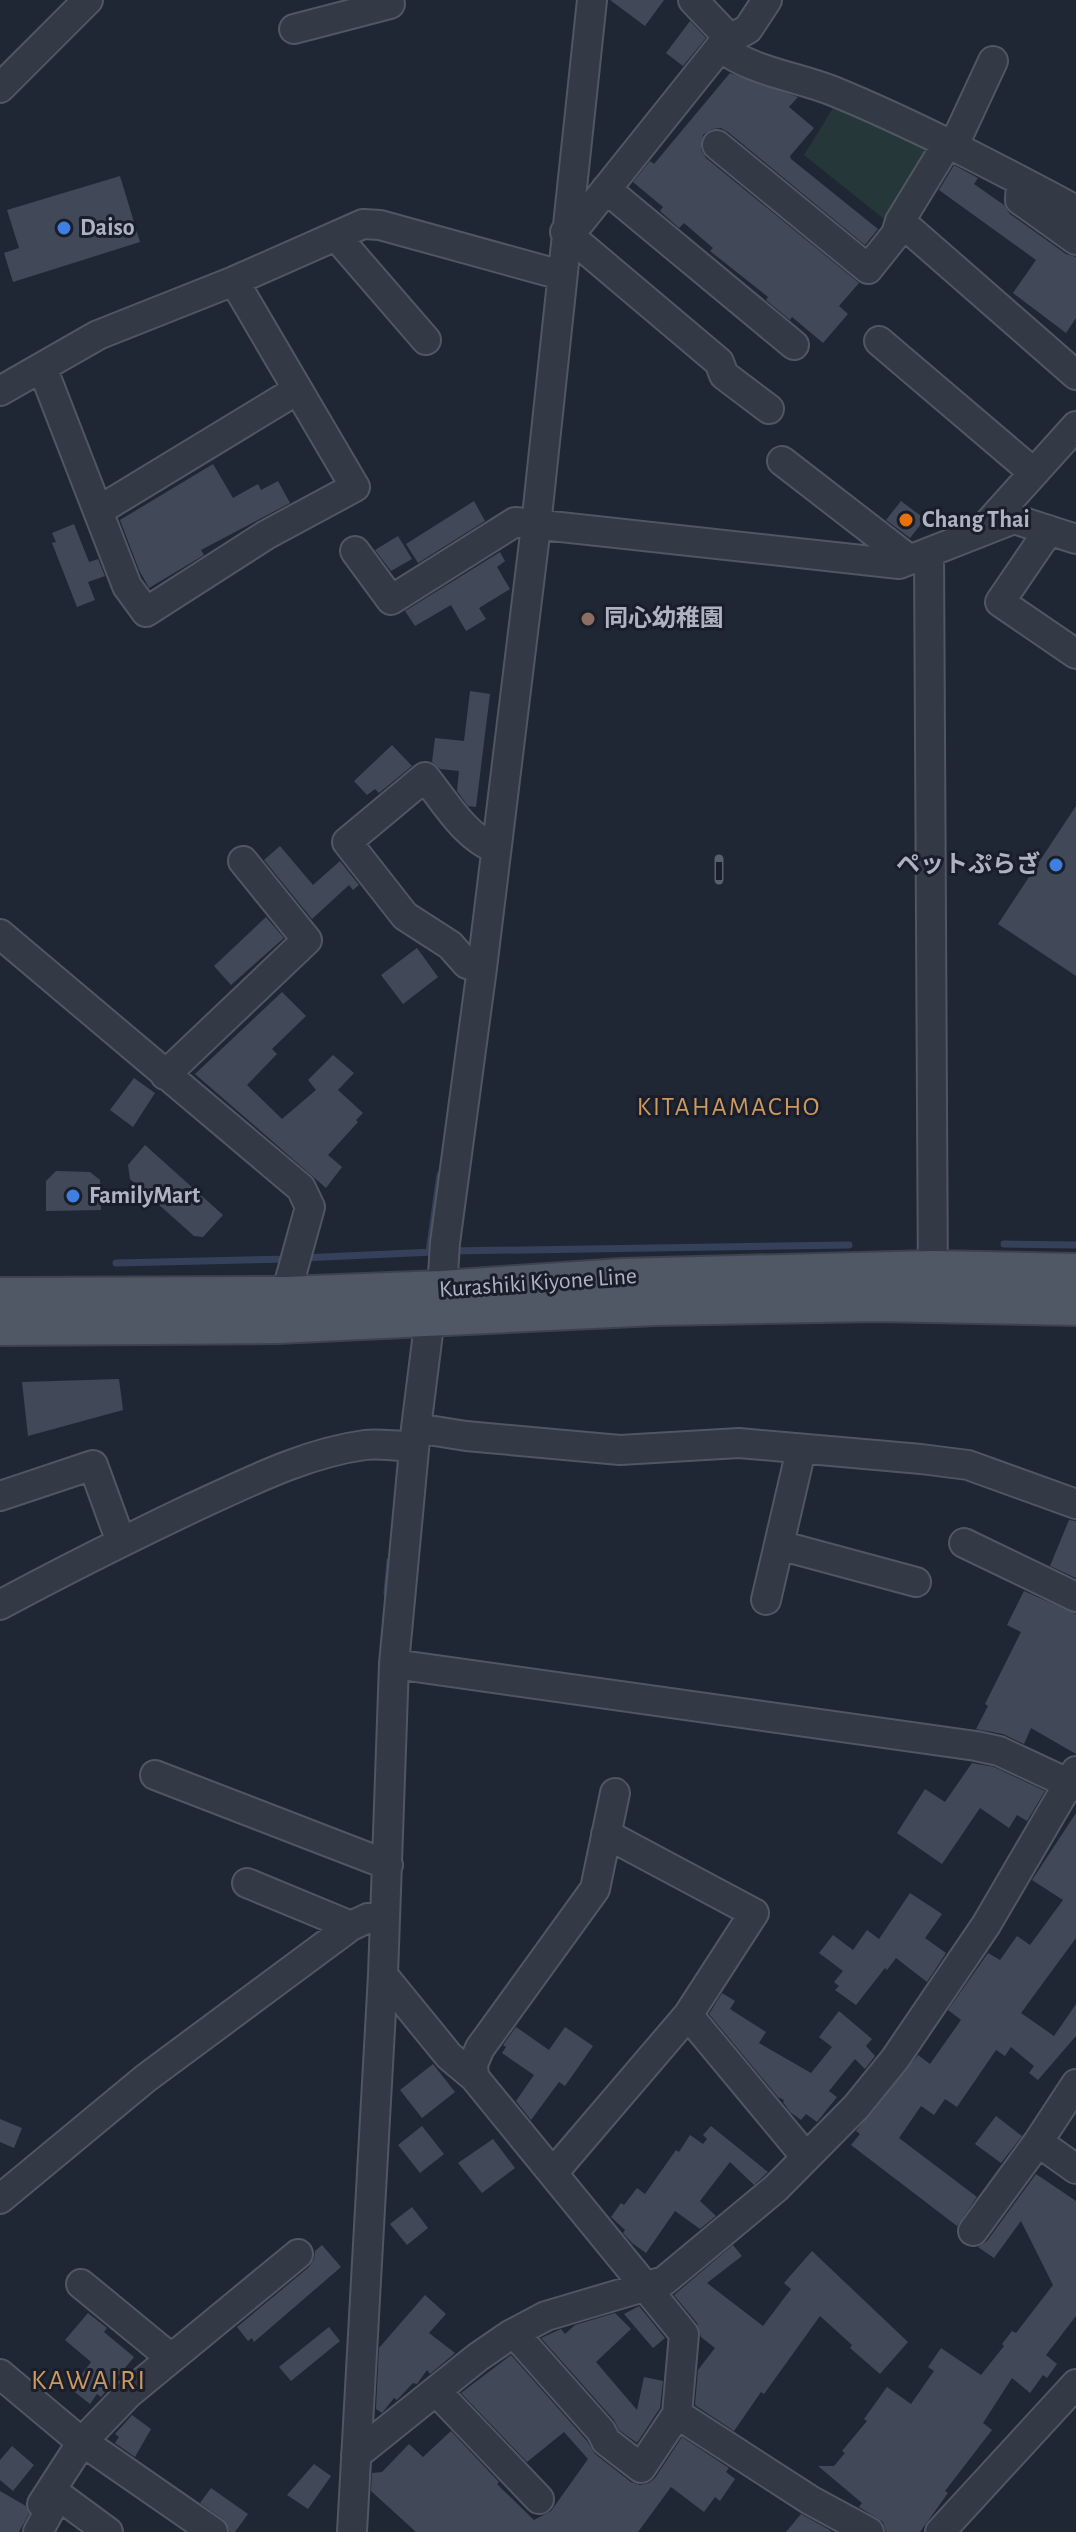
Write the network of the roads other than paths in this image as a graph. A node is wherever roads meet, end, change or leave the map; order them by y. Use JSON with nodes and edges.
{"nodes":[{"id":1,"x":88,"y":0,"type":"edge"},
{"id":2,"x":388,"y":0,"type":"edge"},
{"id":3,"x":592,"y":0,"type":"edge"},
{"id":4,"x":693,"y":0,"type":"edge"},
{"id":5,"x":767,"y":0,"type":"edge"},
{"id":6,"x":294,"y":29,"type":"dead end"},
{"id":7,"x":725,"y":43,"type":"junction"},
{"id":8,"x":993,"y":61,"type":"dead end"},
{"id":9,"x":0,"y":88,"type":"edge"},
{"id":10,"x":717,"y":145,"type":"dead end"},
{"id":11,"x":950,"y":146,"type":"junction"},
{"id":12,"x":1021,"y":181,"type":"junction"},
{"id":13,"x":610,"y":192,"type":"junction"},
{"id":14,"x":1076,"y":210,"type":"edge"},
{"id":15,"x":900,"y":221,"type":"junction"},
{"id":16,"x":565,"y":232,"type":"junction"},
{"id":17,"x":336,"y":236,"type":"junction"},
{"id":18,"x":1076,"y":240,"type":"edge"},
{"id":19,"x":561,"y":275,"type":"junction"},
{"id":20,"x":234,"y":281,"type":"junction"},
{"id":21,"x":426,"y":340,"type":"dead end"},
{"id":22,"x":879,"y":341,"type":"dead end"},
{"id":23,"x":794,"y":345,"type":"dead end"},
{"id":24,"x":42,"y":367,"type":"junction"},
{"id":25,"x":1076,"y":375,"type":"edge"},
{"id":26,"x":297,"y":390,"type":"junction"},
{"id":27,"x":0,"y":391,"type":"edge"},
{"id":28,"x":769,"y":409,"type":"dead end"},
{"id":29,"x":1076,"y":426,"type":"edge"},
{"id":30,"x":782,"y":461,"type":"dead end"},
{"id":31,"x":1034,"y":473,"type":"junction"},
{"id":32,"x":98,"y":511,"type":"junction"},
{"id":33,"x":528,"y":524,"type":"junction"},
{"id":34,"x":980,"y":533,"type":"junction"},
{"id":35,"x":1063,"y":535,"type":"edge"},
{"id":36,"x":355,"y":551,"type":"dead end"},
{"id":37,"x":920,"y":557,"type":"junction"},
{"id":38,"x":1076,"y":654,"type":"edge"},
{"id":39,"x":489,"y":846,"type":"junction"},
{"id":40,"x":243,"y":861,"type":"dead end"},
{"id":41,"x":0,"y":934,"type":"edge"},
{"id":42,"x":474,"y":966,"type":"junction"},
{"id":43,"x":165,"y":1075,"type":"junction"},
{"id":44,"x":1076,"y":1272,"type":"edge"},
{"id":45,"x":289,"y":1284,"type":"junction"},
{"id":46,"x":440,"y":1286,"type":"junction"},
{"id":47,"x":933,"y":1286,"type":"junction"},
{"id":48,"x":0,"y":1296,"type":"edge"},
{"id":49,"x":1076,"y":1307,"type":"edge"},
{"id":50,"x":0,"y":1327,"type":"edge"},
{"id":51,"x":408,"y":1442,"type":"junction"},
{"id":52,"x":801,"y":1450,"type":"junction"},
{"id":53,"x":0,"y":1496,"type":"edge"},
{"id":54,"x":1076,"y":1504,"type":"edge"},
{"id":55,"x":121,"y":1542,"type":"junction"},
{"id":56,"x":964,"y":1543,"type":"dead end"},
{"id":57,"x":779,"y":1545,"type":"junction"},
{"id":58,"x":916,"y":1582,"type":"dead end"},
{"id":59,"x":1076,"y":1597,"type":"edge"},
{"id":60,"x":766,"y":1600,"type":"dead end"},
{"id":61,"x":0,"y":1605,"type":"edge"},
{"id":62,"x":394,"y":1664,"type":"junction"},
{"id":63,"x":155,"y":1775,"type":"dead end"},
{"id":64,"x":1074,"y":1780,"type":"edge"},
{"id":65,"x":615,"y":1793,"type":"dead end"},
{"id":66,"x":606,"y":1834,"type":"junction"},
{"id":67,"x":378,"y":1862,"type":"junction"},
{"id":68,"x":247,"y":1883,"type":"dead end"},
{"id":69,"x":371,"y":1919,"type":"junction"},
{"id":70,"x":383,"y":1975,"type":"junction"},
{"id":71,"x":688,"y":2015,"type":"junction"},
{"id":72,"x":474,"y":2077,"type":"junction"},
{"id":73,"x":1076,"y":2084,"type":"edge"},
{"id":74,"x":1038,"y":2142,"type":"junction"},
{"id":75,"x":806,"y":2157,"type":"junction"},
{"id":76,"x":1076,"y":2169,"type":"edge"},
{"id":77,"x":553,"y":2173,"type":"junction"},
{"id":78,"x":0,"y":2199,"type":"edge"},
{"id":79,"x":973,"y":2231,"type":"dead end"},
{"id":80,"x":298,"y":2254,"type":"dead end"},
{"id":81,"x":81,"y":2284,"type":"dead end"},
{"id":82,"x":647,"y":2286,"type":"junction"},
{"id":83,"x":514,"y":2333,"type":"junction"},
{"id":84,"x":171,"y":2358,"type":"junction"},
{"id":85,"x":0,"y":2374,"type":"edge"},
{"id":86,"x":1076,"y":2384,"type":"edge"},
{"id":87,"x":436,"y":2391,"type":"junction"},
{"id":88,"x":677,"y":2414,"type":"junction"},
{"id":89,"x":82,"y":2442,"type":"junction"},
{"id":90,"x":356,"y":2455,"type":"junction"},
{"id":91,"x":51,"y":2490,"type":"junction"},
{"id":92,"x":539,"y":2499,"type":"dead end"},
{"id":93,"x":352,"y":2531,"type":"edge"},
{"id":94,"x":38,"y":2532,"type":"edge"},
{"id":95,"x":108,"y":2532,"type":"edge"},
{"id":96,"x":213,"y":2532,"type":"edge"},
{"id":97,"x":869,"y":2532,"type":"edge"},
{"id":98,"x":940,"y":2532,"type":"edge"}],
"edges":[{"from":1,"to":9,"type":"street"},
{"from":2,"to":6,"type":"street"},
{"from":3,"to":16,"type":"street"},
{"from":4,"to":7,"type":"street"},
{"from":5,"to":7,"type":"street"},
{"from":7,"to":11,"type":"street"},
{"from":7,"to":13,"type":"street"},
{"from":8,"to":11,"type":"street"},
{"from":10,"to":15,"type":"street"},
{"from":11,"to":12,"type":"street"},
{"from":11,"to":15,"type":"street"},
{"from":12,"to":14,"type":"street"},
{"from":12,"to":18,"type":"street"},
{"from":13,"to":16,"type":"street"},
{"from":13,"to":23,"type":"street"},
{"from":15,"to":25,"type":"street"},
{"from":16,"to":19,"type":"street"},
{"from":16,"to":28,"type":"street"},
{"from":17,"to":19,"type":"street"},
{"from":17,"to":20,"type":"street"},
{"from":17,"to":21,"type":"street"},
{"from":19,"to":33,"type":"street"},
{"from":20,"to":24,"type":"street"},
{"from":20,"to":26,"type":"street"},
{"from":22,"to":31,"type":"street"},
{"from":24,"to":27,"type":"street"},
{"from":24,"to":32,"type":"street"},
{"from":26,"to":32,"type":"street"},
{"from":26,"to":32,"type":"street"},
{"from":29,"to":31,"type":"street"},
{"from":30,"to":37,"type":"street"},
{"from":31,"to":34,"type":"street"},
{"from":33,"to":36,"type":"street"},
{"from":33,"to":37,"type":"street"},
{"from":33,"to":39,"type":"street"},
{"from":34,"to":35,"type":"street"},
{"from":34,"to":37,"type":"street"},
{"from":35,"to":38,"type":"street"},
{"from":37,"to":47,"type":"street"},
{"from":39,"to":42,"type":"street"},
{"from":39,"to":42,"type":"street"},
{"from":40,"to":43,"type":"street"},
{"from":41,"to":43,"type":"street"},
{"from":42,"to":46,"type":"street"},
{"from":43,"to":45,"type":"street"},
{"from":44,"to":47,"type":"main road","name":"Kurashiki Kiyone Line"},
{"from":45,"to":46,"type":"main road","name":"Kurashiki Kiyone Line"},
{"from":45,"to":48,"type":"main road","name":"Kurashiki Kiyone Line"},
{"from":45,"to":50,"type":"main road","name":"Kurashiki Kiyone Line"},
{"from":46,"to":47,"type":"main road","name":"Kurashiki Kiyone Line"},
{"from":46,"to":51,"type":"street"},
{"from":47,"to":49,"type":"main road","name":"Kurashiki Kiyone Line"},
{"from":51,"to":52,"type":"street"},
{"from":51,"to":55,"type":"street"},
{"from":51,"to":62,"type":"street"},
{"from":52,"to":54,"type":"street"},
{"from":52,"to":57,"type":"street"},
{"from":53,"to":55,"type":"street"},
{"from":55,"to":61,"type":"street"},
{"from":56,"to":59,"type":"street"},
{"from":57,"to":58,"type":"street"},
{"from":57,"to":60,"type":"street"},
{"from":62,"to":64,"type":"street"},
{"from":62,"to":67,"type":"street"},
{"from":63,"to":67,"type":"street"},
{"from":64,"to":75,"type":"street"},
{"from":65,"to":66,"type":"street"},
{"from":66,"to":71,"type":"street"},
{"from":66,"to":72,"type":"street"},
{"from":67,"to":69,"type":"street"},
{"from":68,"to":69,"type":"street"},
{"from":69,"to":70,"type":"street"},
{"from":69,"to":78,"type":"street"},
{"from":70,"to":72,"type":"street"},
{"from":70,"to":90,"type":"street"},
{"from":71,"to":75,"type":"street"},
{"from":71,"to":77,"type":"street"},
{"from":72,"to":77,"type":"street"},
{"from":73,"to":74,"type":"street"},
{"from":74,"to":76,"type":"street"},
{"from":74,"to":79,"type":"street"},
{"from":75,"to":82,"type":"street"},
{"from":77,"to":82,"type":"street"},
{"from":80,"to":84,"type":"street"},
{"from":81,"to":84,"type":"street"},
{"from":82,"to":83,"type":"street"},
{"from":82,"to":88,"type":"street"},
{"from":83,"to":87,"type":"street"},
{"from":83,"to":88,"type":"street"},
{"from":84,"to":89,"type":"street"},
{"from":85,"to":89,"type":"street"},
{"from":86,"to":98,"type":"street"},
{"from":87,"to":90,"type":"street"},
{"from":87,"to":92,"type":"street"},
{"from":88,"to":97,"type":"street"},
{"from":89,"to":91,"type":"street"},
{"from":89,"to":96,"type":"street"},
{"from":90,"to":93,"type":"street"},
{"from":91,"to":94,"type":"street"},
{"from":91,"to":95,"type":"street"}]}
